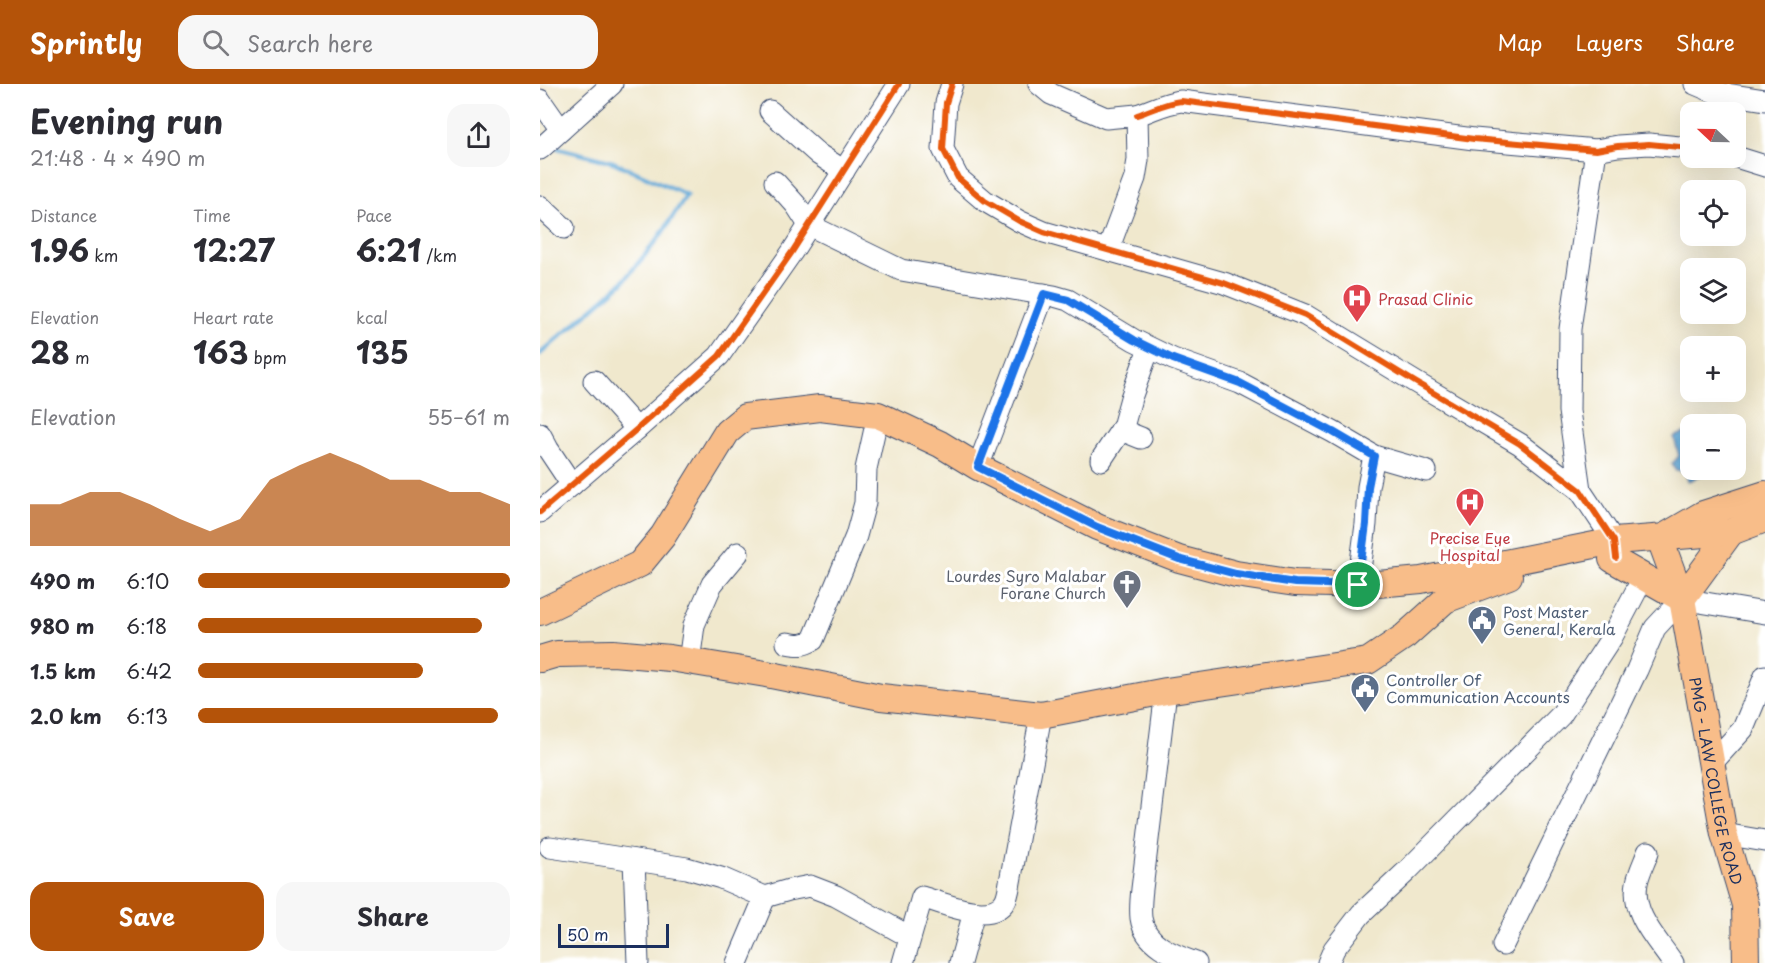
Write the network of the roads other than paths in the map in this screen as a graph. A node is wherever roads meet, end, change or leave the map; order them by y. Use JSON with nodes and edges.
{"nodes":[{"id":1,"x":612,"y":84,"type":"edge"},
{"id":2,"x":899,"y":84,"type":"edge"},
{"id":3,"x":952,"y":84,"type":"edge"},
{"id":4,"x":1039,"y":84,"type":"edge"},
{"id":5,"x":1695,"y":84,"type":"edge"},
{"id":6,"x":540,"y":100,"type":"edge"},
{"id":7,"x":1765,"y":100,"type":"edge"},
{"id":8,"x":770,"y":111,"type":"dead end"},
{"id":9,"x":1137,"y":115,"type":"junction"},
{"id":10,"x":561,"y":130,"type":"junction"},
{"id":11,"x":1680,"y":147,"type":"edge"},
{"id":12,"x":540,"y":149,"type":"edge"},
{"id":13,"x":1596,"y":150,"type":"junction"},
{"id":14,"x":1746,"y":161,"type":"edge"},
{"id":15,"x":1765,"y":166,"type":"edge"},
{"id":16,"x":844,"y":171,"type":"junction"},
{"id":17,"x":775,"y":182,"type":"dead end"},
{"id":18,"x":540,"y":206,"type":"edge"},
{"id":19,"x":810,"y":225,"type":"junction"},
{"id":20,"x":564,"y":228,"type":"dead end"},
{"id":21,"x":1108,"y":250,"type":"junction"},
{"id":22,"x":1044,"y":294,"type":"junction"},
{"id":23,"x":1149,"y":348,"type":"junction"},
{"id":24,"x":594,"y":381,"type":"dead end"},
{"id":25,"x":878,"y":415,"type":"junction"},
{"id":26,"x":637,"y":429,"type":"junction"},
{"id":27,"x":1121,"y":430,"type":"junction"},
{"id":28,"x":540,"y":434,"type":"edge"},
{"id":29,"x":1141,"y":438,"type":"dead end"},
{"id":30,"x":1374,"y":456,"type":"junction"},
{"id":31,"x":1101,"y":460,"type":"dead end"},
{"id":32,"x":978,"y":467,"type":"junction"},
{"id":33,"x":1426,"y":471,"type":"dead end"},
{"id":34,"x":572,"y":485,"type":"junction"},
{"id":35,"x":1580,"y":490,"type":"junction"},
{"id":36,"x":1765,"y":494,"type":"edge"},
{"id":37,"x":540,"y":512,"type":"edge"},
{"id":38,"x":1765,"y":519,"type":"edge"},
{"id":39,"x":1731,"y":532,"type":"junction"},
{"id":40,"x":1660,"y":539,"type":"junction"},
{"id":41,"x":738,"y":553,"type":"dead end"},
{"id":42,"x":1614,"y":553,"type":"junction"},
{"id":43,"x":1644,"y":576,"type":"junction"},
{"id":44,"x":1358,"y":585,"type":"junction"},
{"id":45,"x":1682,"y":599,"type":"junction"},
{"id":46,"x":540,"y":612,"type":"edge"},
{"id":47,"x":1765,"y":613,"type":"edge"},
{"id":48,"x":787,"y":643,"type":"dead end"},
{"id":49,"x":540,"y":659,"type":"edge"},
{"id":50,"x":689,"y":662,"type":"junction"},
{"id":51,"x":1765,"y":675,"type":"edge"},
{"id":52,"x":1166,"y":691,"type":"junction"},
{"id":53,"x":1041,"y":715,"type":"junction"},
{"id":54,"x":1712,"y":763,"type":"junction"},
{"id":55,"x":1724,"y":834,"type":"junction"},
{"id":56,"x":1765,"y":841,"type":"edge"},
{"id":57,"x":550,"y":847,"type":"dead end"},
{"id":58,"x":1648,"y":852,"type":"dead end"},
{"id":59,"x":634,"y":860,"type":"junction"},
{"id":60,"x":765,"y":897,"type":"junction"},
{"id":61,"x":974,"y":912,"type":"junction"},
{"id":62,"x":910,"y":937,"type":"junction"},
{"id":63,"x":1503,"y":945,"type":"dead end"},
{"id":64,"x":638,"y":963,"type":"edge"},
{"id":65,"x":737,"y":963,"type":"edge"},
{"id":66,"x":903,"y":963,"type":"edge"},
{"id":67,"x":960,"y":963,"type":"edge"},
{"id":68,"x":1196,"y":963,"type":"edge"},
{"id":69,"x":1328,"y":963,"type":"edge"},
{"id":70,"x":1673,"y":963,"type":"edge"},
{"id":71,"x":1746,"y":963,"type":"edge"}],
"edges":[{"from":1,"to":10,"type":"street"},
{"from":2,"to":16,"type":"street"},
{"from":3,"to":21,"type":"street"},
{"from":4,"to":9,"type":"street"},
{"from":5,"to":7,"type":"street"},
{"from":6,"to":10,"type":"street"},
{"from":8,"to":16,"type":"street"},
{"from":9,"to":13,"type":"street"},
{"from":9,"to":21,"type":"street"},
{"from":10,"to":12,"type":"street"},
{"from":11,"to":13,"type":"street"},
{"from":13,"to":35,"type":"street"},
{"from":14,"to":15,"type":"street"},
{"from":16,"to":19,"type":"street"},
{"from":17,"to":19,"type":"street"},
{"from":18,"to":20,"type":"street"},
{"from":19,"to":22,"type":"street"},
{"from":19,"to":26,"type":"street"},
{"from":21,"to":35,"type":"street"},
{"from":22,"to":23,"type":"street"},
{"from":22,"to":32,"type":"street"},
{"from":23,"to":27,"type":"street"},
{"from":23,"to":30,"type":"street"},
{"from":24,"to":26,"type":"street"},
{"from":25,"to":32,"type":"main road"},
{"from":25,"to":46,"type":"main road"},
{"from":25,"to":48,"type":"street"},
{"from":26,"to":34,"type":"street"},
{"from":27,"to":29,"type":"street"},
{"from":27,"to":31,"type":"street"},
{"from":28,"to":34,"type":"street"},
{"from":30,"to":33,"type":"street"},
{"from":30,"to":44,"type":"street"},
{"from":32,"to":44,"type":"main road"},
{"from":34,"to":37,"type":"street"},
{"from":35,"to":42,"type":"street"},
{"from":36,"to":40,"type":"main road"},
{"from":38,"to":39,"type":"main road"},
{"from":39,"to":40,"type":"main road"},
{"from":39,"to":45,"type":"main road"},
{"from":40,"to":42,"type":"main road"},
{"from":40,"to":45,"type":"main road","name":"PMG - LAW COLLEGE ROAD"},
{"from":41,"to":50,"type":"street"},
{"from":42,"to":43,"type":"main road"},
{"from":42,"to":44,"type":"main road"},
{"from":42,"to":52,"type":"main road"},
{"from":43,"to":45,"type":"main road"},
{"from":43,"to":69,"type":"street"},
{"from":45,"to":47,"type":"street"},
{"from":45,"to":54,"type":"main road","name":"PMG - LAW COLLEGE ROAD"},
{"from":45,"to":63,"type":"street"},
{"from":49,"to":50,"type":"main road"},
{"from":50,"to":53,"type":"main road"},
{"from":51,"to":54,"type":"street"},
{"from":52,"to":53,"type":"main road"},
{"from":52,"to":68,"type":"street"},
{"from":53,"to":61,"type":"street"},
{"from":54,"to":55,"type":"main road","name":"PMG - LAW COLLEGE ROAD"},
{"from":55,"to":56,"type":"street"},
{"from":55,"to":71,"type":"main road","name":"PMG - LAW COLLEGE ROAD"},
{"from":57,"to":59,"type":"street"},
{"from":58,"to":70,"type":"street"},
{"from":59,"to":60,"type":"street"},
{"from":59,"to":64,"type":"street"},
{"from":60,"to":62,"type":"street"},
{"from":60,"to":65,"type":"street"},
{"from":61,"to":62,"type":"street"},
{"from":61,"to":67,"type":"street"},
{"from":62,"to":66,"type":"street"}]}
